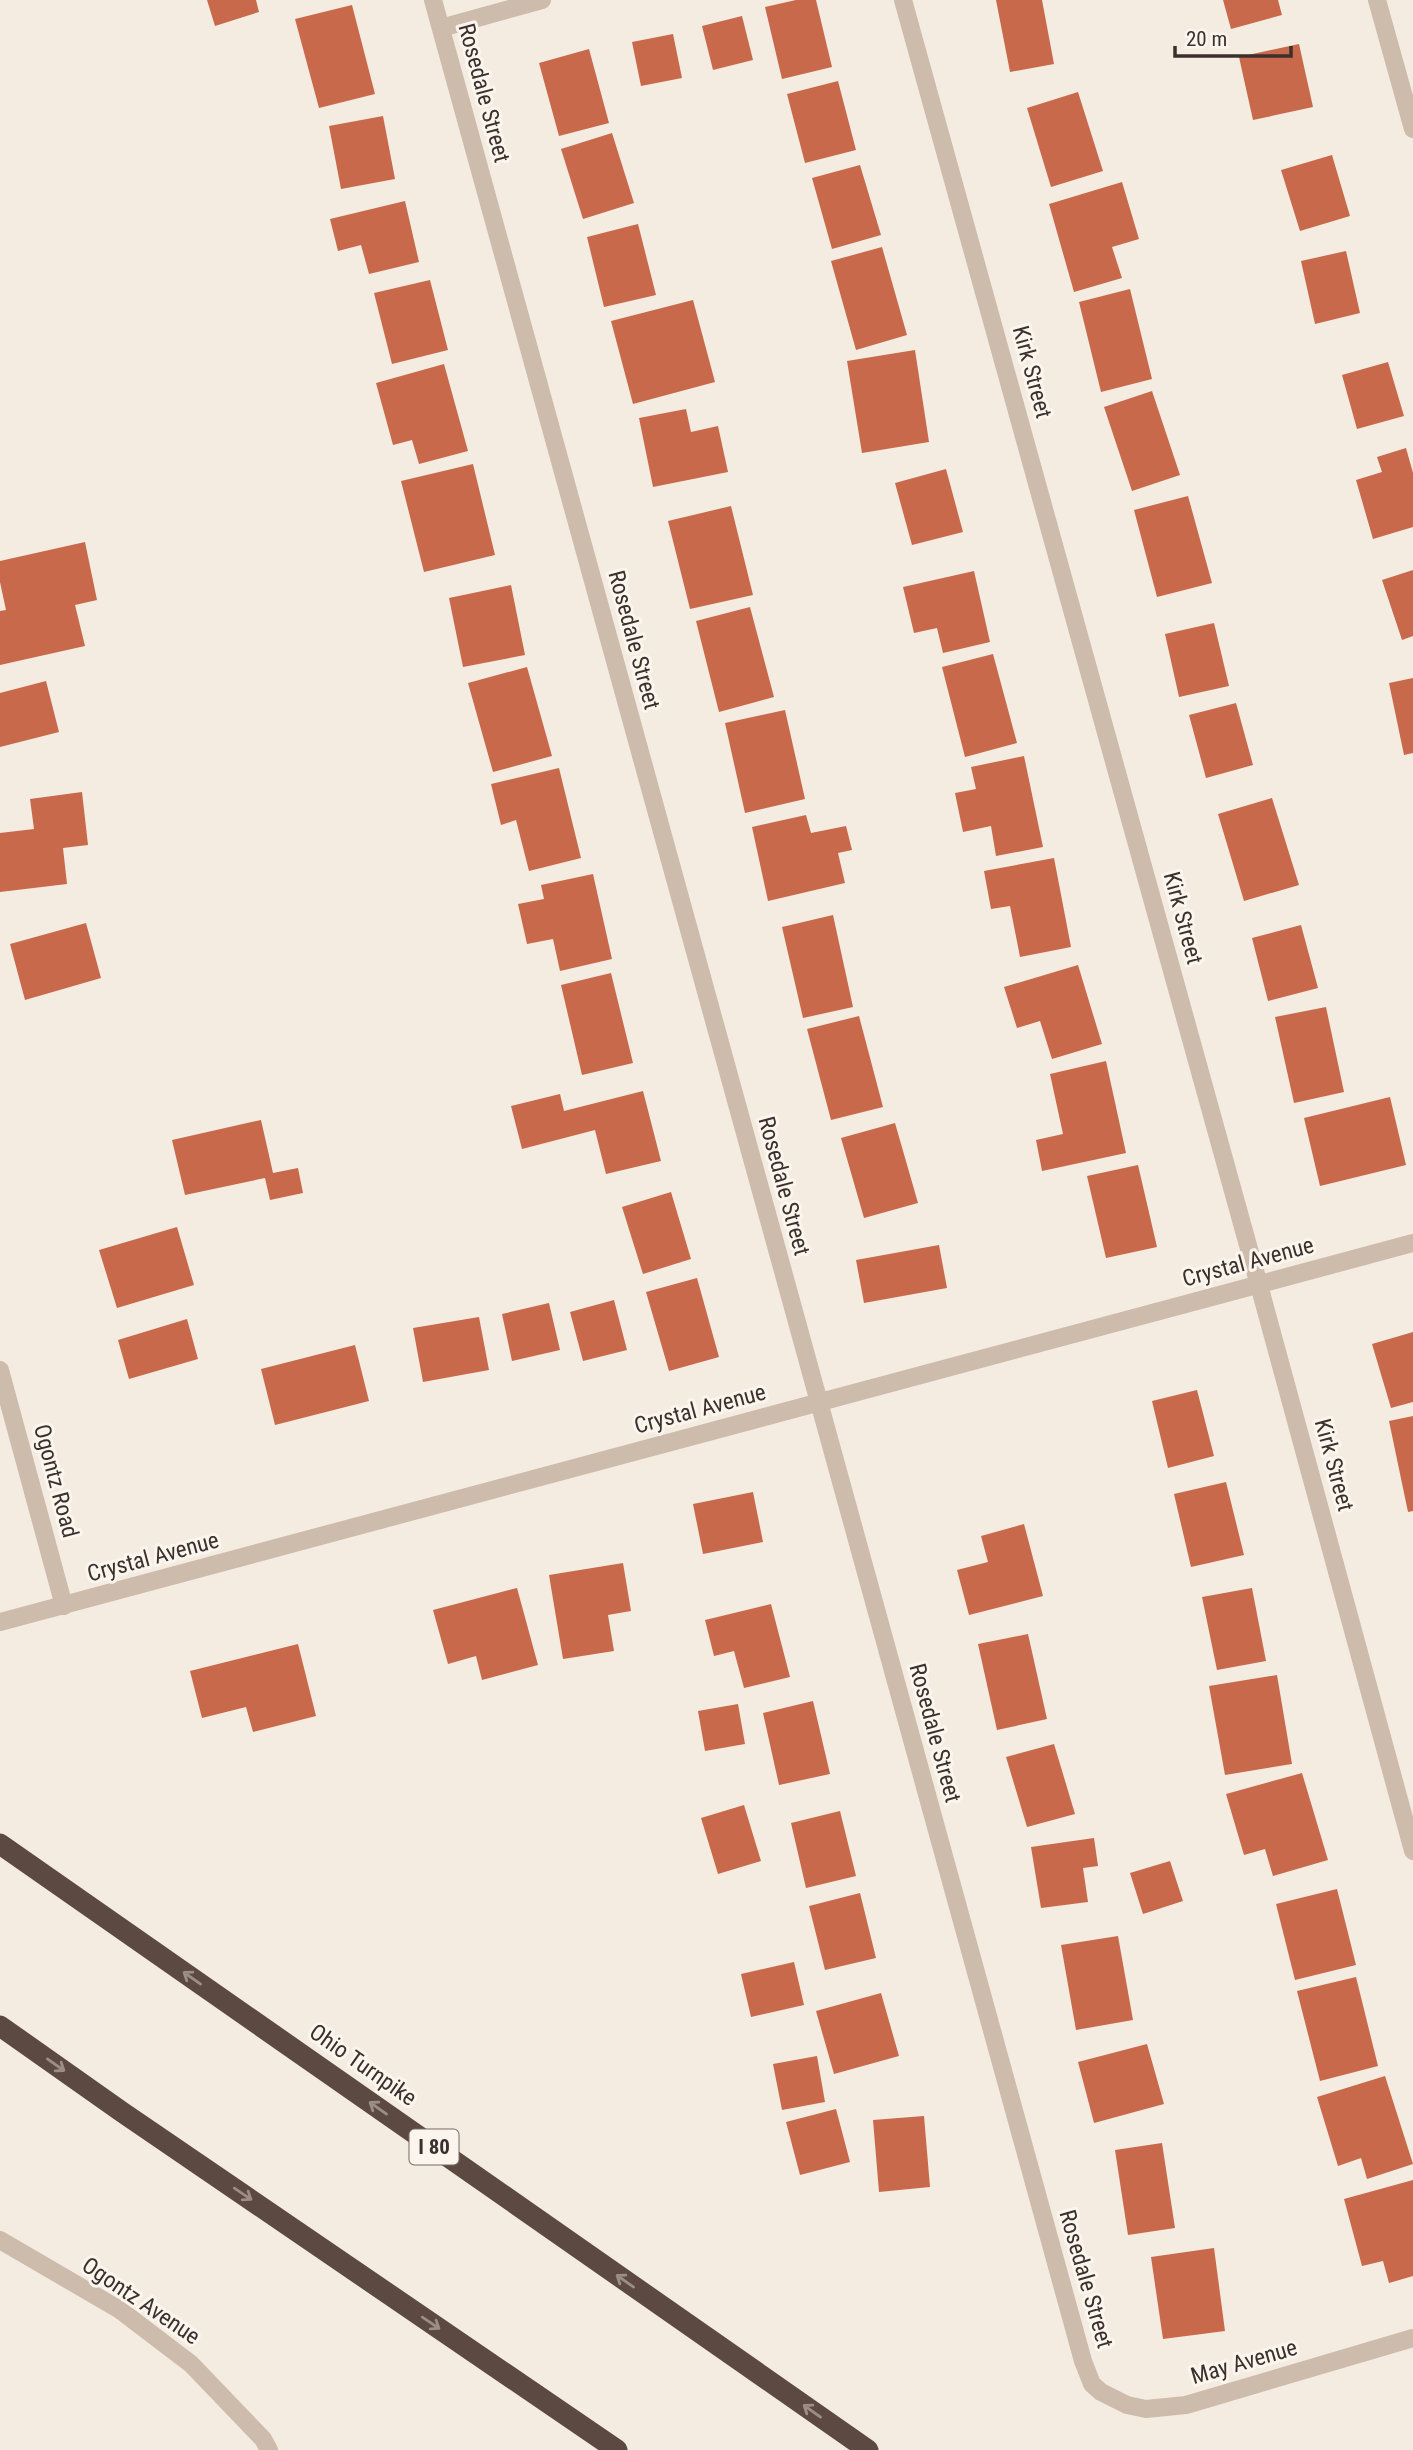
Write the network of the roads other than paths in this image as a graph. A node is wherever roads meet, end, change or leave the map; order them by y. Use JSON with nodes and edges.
{"nodes":[{"id":1,"x":433,"y":0,"type":"edge"},
{"id":2,"x":542,"y":0,"type":"edge"},
{"id":3,"x":904,"y":0,"type":"edge"},
{"id":4,"x":1377,"y":0,"type":"edge"},
{"id":5,"x":441,"y":28,"type":"junction"},
{"id":6,"x":1413,"y":129,"type":"edge"},
{"id":7,"x":1413,"y":1243,"type":"edge"},
{"id":8,"x":1259,"y":1285,"type":"junction"},
{"id":9,"x":0,"y":1370,"type":"edge"},
{"id":10,"x":818,"y":1403,"type":"junction"},
{"id":11,"x":64,"y":1606,"type":"junction"},
{"id":12,"x":0,"y":1622,"type":"edge"},
{"id":13,"x":0,"y":1844,"type":"edge"},
{"id":14,"x":1413,"y":1851,"type":"edge"},
{"id":15,"x":0,"y":2026,"type":"edge"},
{"id":16,"x":0,"y":2240,"type":"edge"},
{"id":17,"x":1413,"y":2338,"type":"edge"},
{"id":18,"x":1092,"y":2385,"type":"joint"},
{"id":19,"x":269,"y":2450,"type":"edge"},
{"id":20,"x":617,"y":2450,"type":"edge"},
{"id":21,"x":868,"y":2450,"type":"edge"}],
"edges":[{"from":1,"to":5,"type":"street","name":"Rosedale Street"},
{"from":2,"to":5,"type":"street"},
{"from":3,"to":8,"type":"street","name":"Kirk Street"},
{"from":4,"to":6,"type":"street"},
{"from":5,"to":10,"type":"street","name":"Rosedale Street"},
{"from":7,"to":8,"type":"street","name":"Crystal Avenue"},
{"from":8,"to":10,"type":"street","name":"Crystal Avenue"},
{"from":8,"to":14,"type":"street","name":"Kirk Street"},
{"from":9,"to":11,"type":"street","name":"Ogontz Road"},
{"from":10,"to":11,"type":"street","name":"Crystal Avenue"},
{"from":10,"to":18,"type":"street","name":"Rosedale Street"},
{"from":11,"to":12,"type":"street","name":"Crystal Avenue"},
{"from":21,"to":13,"type":"highway","name":"Ohio Turnpike","number":"I 80","one_way":true},
{"from":15,"to":20,"type":"highway","one_way":true},
{"from":16,"to":19,"type":"street","name":"Ogontz Avenue"},
{"from":17,"to":18,"type":"street","name":"May Avenue"}]}
